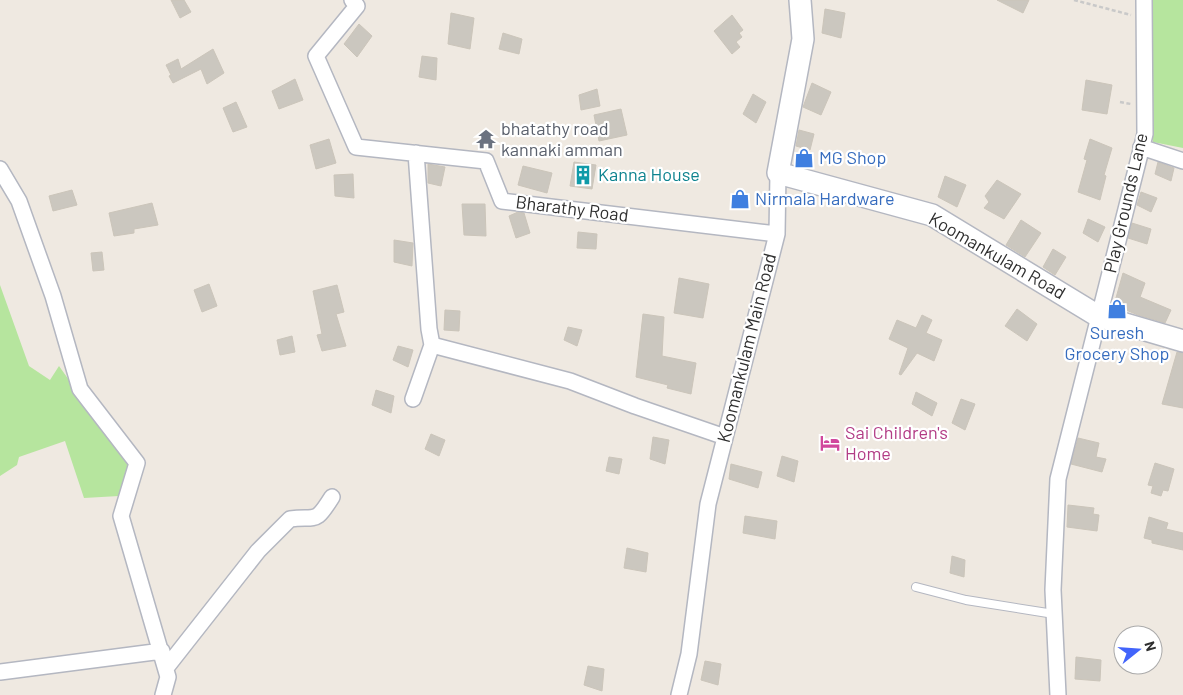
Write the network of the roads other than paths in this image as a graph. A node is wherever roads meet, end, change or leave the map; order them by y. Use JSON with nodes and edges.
{"nodes":[{"id":1,"x":352,"y":0,"type":"edge"},
{"id":2,"x":800,"y":0,"type":"edge"},
{"id":3,"x":1144,"y":0,"type":"edge"},
{"id":4,"x":1141,"y":147,"type":"junction"},
{"id":5,"x":416,"y":154,"type":"junction"},
{"id":6,"x":1183,"y":161,"type":"edge"},
{"id":7,"x":0,"y":169,"type":"edge"},
{"id":8,"x":778,"y":173,"type":"junction"},
{"id":9,"x":776,"y":234,"type":"junction"},
{"id":10,"x":1098,"y":316,"type":"junction"},
{"id":11,"x":1183,"y":341,"type":"edge"},
{"id":12,"x":432,"y":345,"type":"junction"},
{"id":13,"x":413,"y":399,"type":"dead end"},
{"id":14,"x":725,"y":437,"type":"junction"},
{"id":15,"x":332,"y":497,"type":"dead end"},
{"id":16,"x":916,"y":587,"type":"dead end"},
{"id":17,"x":1054,"y":614,"type":"junction"},
{"id":18,"x":162,"y":651,"type":"junction"},
{"id":19,"x":166,"y":668,"type":"junction"},
{"id":20,"x":0,"y":672,"type":"edge"},
{"id":21,"x":163,"y":695,"type":"edge"},
{"id":22,"x":679,"y":695,"type":"edge"},
{"id":23,"x":1058,"y":695,"type":"edge"}],
"edges":[{"from":1,"to":5,"type":"street","name":"Bharathy Road"},
{"from":2,"to":8,"type":"street","name":"Koomankulam Main Road"},
{"from":3,"to":4,"type":"street","name":"Play Grounds Lane"},
{"from":4,"to":6,"type":"street"},
{"from":4,"to":10,"type":"street","name":"Play Grounds Lane"},
{"from":5,"to":9,"type":"street","name":"Bharathy Road"},
{"from":5,"to":12,"type":"street"},
{"from":7,"to":18,"type":"street"},
{"from":8,"to":9,"type":"street","name":"Koomankulam Main Road"},
{"from":8,"to":10,"type":"street","name":"Koomankulam Road"},
{"from":9,"to":14,"type":"street","name":"Koomankulam Main Road"},
{"from":10,"to":11,"type":"street","name":"Koomankulam Road"},
{"from":10,"to":17,"type":"street","name":"Play Grounds Lane"},
{"from":12,"to":13,"type":"street"},
{"from":12,"to":14,"type":"street"},
{"from":14,"to":22,"type":"street","name":"Koomankulam Main Road"},
{"from":15,"to":19,"type":"street"},
{"from":16,"to":17,"type":"lane"},
{"from":17,"to":23,"type":"street","name":"Play Grounds Lane"},
{"from":18,"to":19,"type":"street"},
{"from":18,"to":20,"type":"street"},
{"from":19,"to":21,"type":"street"}]}
